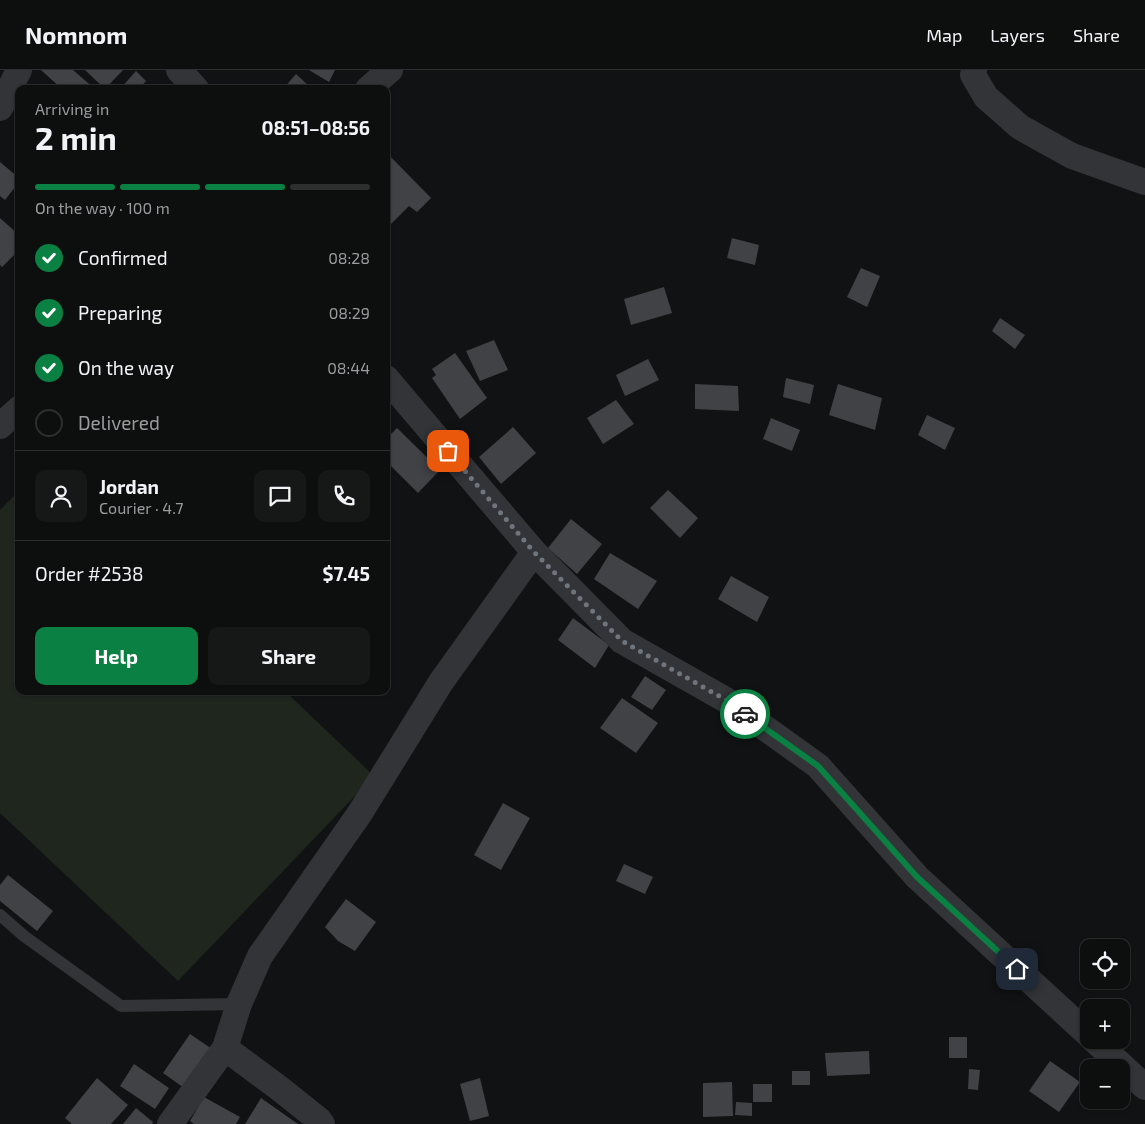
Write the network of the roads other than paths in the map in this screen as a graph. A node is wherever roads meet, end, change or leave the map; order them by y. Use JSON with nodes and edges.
{"nodes":[{"id":1,"x":19,"y":70,"type":"edge"},
{"id":2,"x":179,"y":70,"type":"edge"},
{"id":3,"x":390,"y":70,"type":"edge"},
{"id":4,"x":974,"y":70,"type":"edge"},
{"id":5,"x":192,"y":85,"type":"edge"},
{"id":6,"x":373,"y":85,"type":"edge"},
{"id":7,"x":0,"y":108,"type":"edge"},
{"id":8,"x":1145,"y":182,"type":"edge"},
{"id":9,"x":390,"y":383,"type":"edge"},
{"id":10,"x":15,"y":413,"type":"edge"},
{"id":11,"x":0,"y":426,"type":"edge"},
{"id":12,"x":534,"y":552,"type":"junction"},
{"id":13,"x":0,"y":915,"type":"edge"},
{"id":14,"x":239,"y":1004,"type":"junction"},
{"id":15,"x":1080,"y":1027,"type":"edge"},
{"id":16,"x":225,"y":1048,"type":"junction"},
{"id":17,"x":1104,"y":1049,"type":"edge"},
{"id":18,"x":1145,"y":1087,"type":"edge"},
{"id":19,"x":170,"y":1124,"type":"edge"},
{"id":20,"x":322,"y":1124,"type":"edge"}],
"edges":[{"from":1,"to":7,"type":"street"},
{"from":2,"to":5,"type":"street"},
{"from":3,"to":6,"type":"street"},
{"from":4,"to":8,"type":"street"},
{"from":9,"to":12,"type":"street"},
{"from":10,"to":11,"type":"street"},
{"from":12,"to":14,"type":"street"},
{"from":12,"to":15,"type":"street"},
{"from":13,"to":14,"type":"lane"},
{"from":14,"to":16,"type":"street"},
{"from":16,"to":19,"type":"street"},
{"from":16,"to":20,"type":"street"},
{"from":17,"to":18,"type":"street"}]}
